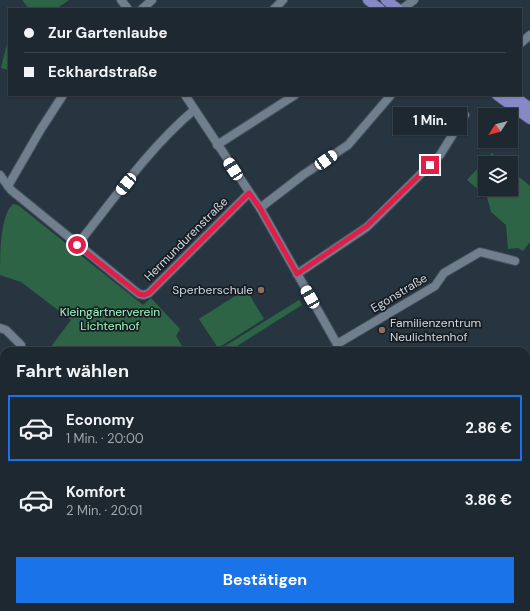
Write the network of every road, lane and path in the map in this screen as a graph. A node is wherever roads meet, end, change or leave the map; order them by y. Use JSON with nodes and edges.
{"nodes":[{"id":1,"x":121,"y":0,"type":"edge"},
{"id":2,"x":152,"y":0,"type":"edge"},
{"id":3,"x":283,"y":0,"type":"edge"},
{"id":4,"x":368,"y":0,"type":"edge"},
{"id":5,"x":386,"y":0,"type":"edge"},
{"id":6,"x":414,"y":0,"type":"edge"},
{"id":7,"x":127,"y":8,"type":"edge"},
{"id":8,"x":143,"y":8,"type":"edge"},
{"id":9,"x":275,"y":8,"type":"edge"},
{"id":10,"x":379,"y":8,"type":"edge"},
{"id":11,"x":397,"y":8,"type":"edge"},
{"id":12,"x":403,"y":8,"type":"edge"},
{"id":13,"x":530,"y":35,"type":"edge"},
{"id":14,"x":522,"y":42,"type":"edge"},
{"id":15,"x":62,"y":96,"type":"edge"},
{"id":16,"x":186,"y":96,"type":"edge"},
{"id":17,"x":294,"y":96,"type":"edge"},
{"id":18,"x":390,"y":96,"type":"edge"},
{"id":19,"x":498,"y":96,"type":"edge"},
{"id":20,"x":513,"y":96,"type":"edge"},
{"id":21,"x":530,"y":108,"type":"edge"},
{"id":22,"x":194,"y":110,"type":"junction"},
{"id":23,"x":466,"y":115,"type":"dead end"},
{"id":24,"x":530,"y":120,"type":"edge"},
{"id":25,"x":218,"y":145,"type":"junction"},
{"id":26,"x":0,"y":175,"type":"edge"},
{"id":27,"x":8,"y":186,"type":"junction"},
{"id":28,"x":249,"y":193,"type":"junction"},
{"id":29,"x":260,"y":208,"type":"junction"},
{"id":30,"x":77,"y":245,"type":"junction"},
{"id":31,"x":515,"y":262,"type":"dead end"},
{"id":32,"x":297,"y":274,"type":"junction"},
{"id":33,"x":0,"y":328,"type":"edge"},
{"id":34,"x":21,"y":345,"type":"dead end"}],
"edges":[{"from":1,"to":7,"type":"street"},
{"from":2,"to":8,"type":"street"},
{"from":3,"to":9,"type":"street"},
{"from":4,"to":10,"type":"main road"},
{"from":5,"to":11,"type":"main road"},
{"from":6,"to":12,"type":"street"},
{"from":13,"to":14,"type":"street"},
{"from":15,"to":27,"type":"street"},
{"from":16,"to":22,"type":"street"},
{"from":17,"to":25,"type":"street"},
{"from":18,"to":29,"type":"street"},
{"from":19,"to":24,"type":"main road"},
{"from":20,"to":21,"type":"main road"},
{"from":22,"to":25,"type":"street"},
{"from":22,"to":30,"type":"street"},
{"from":23,"to":32,"type":"street"},
{"from":25,"to":28,"type":"street"},
{"from":26,"to":27,"type":"street","name":"Hermundurenstraße"},
{"from":27,"to":30,"type":"street","name":"Hermundurenstraße"},
{"from":28,"to":29,"type":"street"},
{"from":28,"to":30,"type":"street","name":"Hermundurenstraße"},
{"from":29,"to":32,"type":"street"},
{"from":31,"to":32,"type":"street","name":"Egonstraße"},
{"from":33,"to":34,"type":"street"}]}
